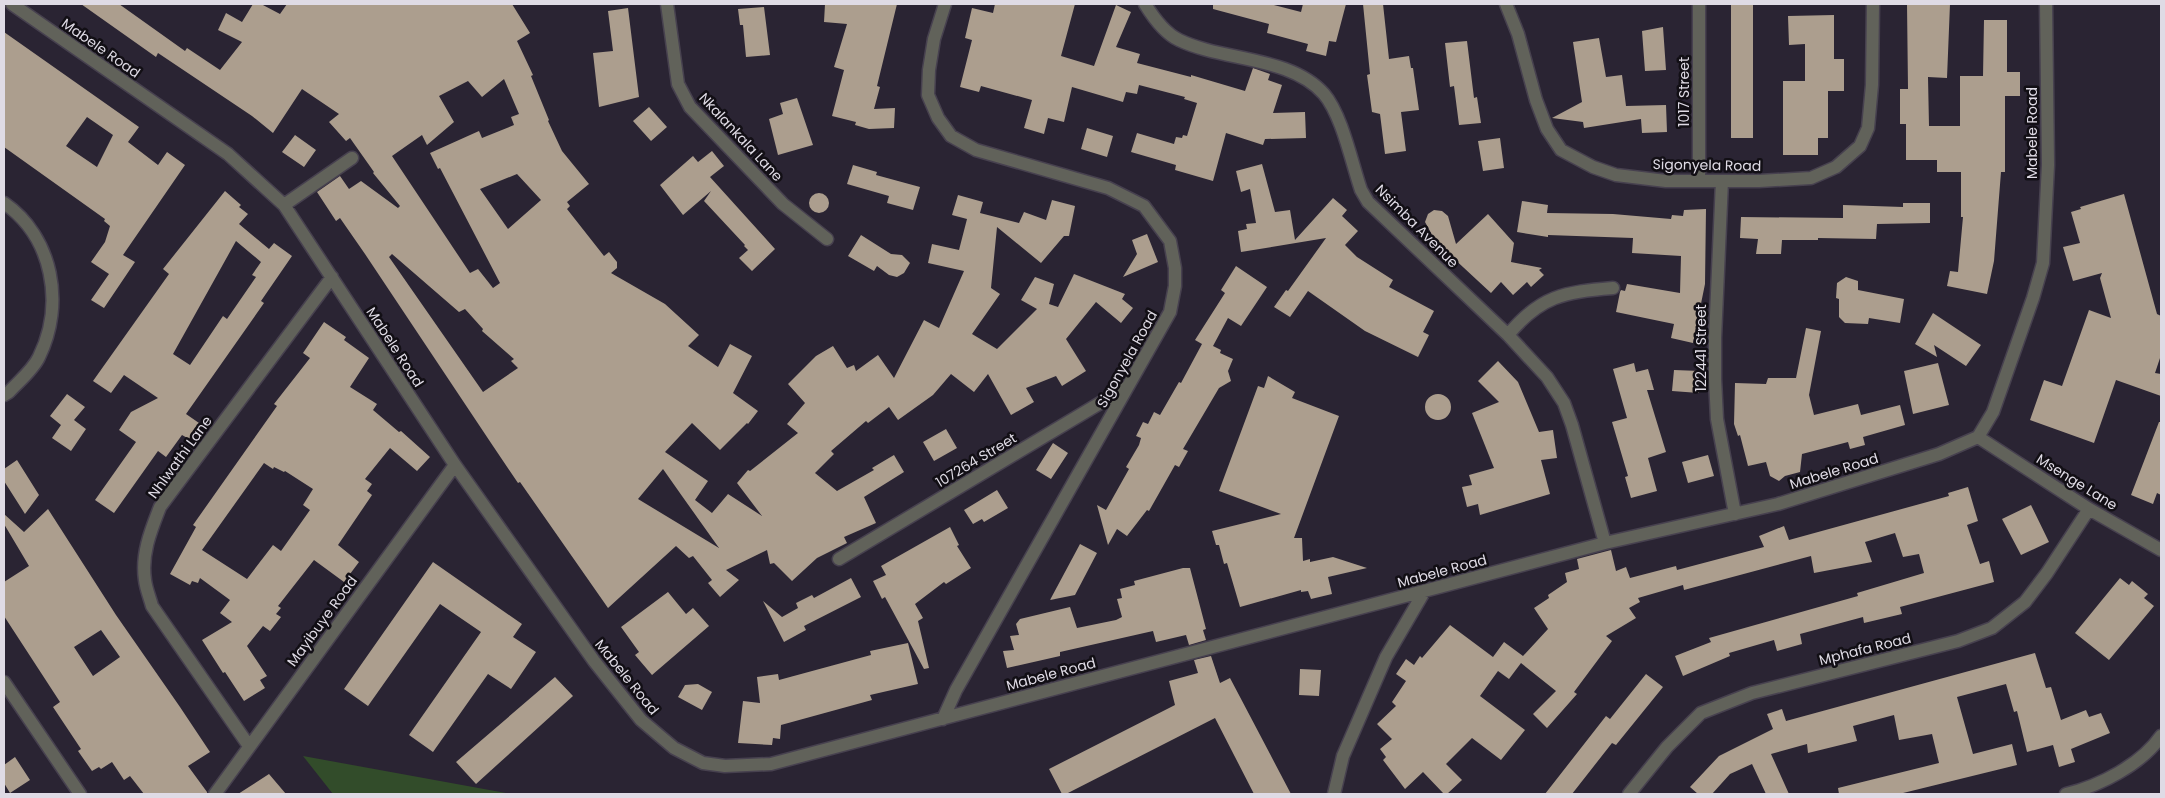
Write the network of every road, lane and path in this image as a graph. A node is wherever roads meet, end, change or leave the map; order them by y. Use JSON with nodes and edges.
{"nodes":[{"id":1,"x":12,"y":4,"type":"edge"},
{"id":2,"x":667,"y":4,"type":"edge"},
{"id":3,"x":945,"y":4,"type":"edge"},
{"id":4,"x":1145,"y":4,"type":"edge"},
{"id":5,"x":1506,"y":4,"type":"edge"},
{"id":6,"x":1699,"y":4,"type":"edge"},
{"id":7,"x":1873,"y":4,"type":"edge"},
{"id":8,"x":2046,"y":4,"type":"edge"},
{"id":9,"x":352,"y":158,"type":"dead end"},
{"id":10,"x":1698,"y":181,"type":"junction"},
{"id":11,"x":1722,"y":181,"type":"junction"},
{"id":12,"x":4,"y":203,"type":"edge"},
{"id":13,"x":284,"y":206,"type":"junction"},
{"id":14,"x":827,"y":239,"type":"dead end"},
{"id":15,"x":332,"y":277,"type":"junction"},
{"id":16,"x":1613,"y":288,"type":"dead end"},
{"id":17,"x":1508,"y":336,"type":"junction"},
{"id":18,"x":1129,"y":386,"type":"junction"},
{"id":19,"x":4,"y":395,"type":"edge"},
{"id":20,"x":1978,"y":437,"type":"junction"},
{"id":21,"x":455,"y":466,"type":"junction"},
{"id":22,"x":2089,"y":509,"type":"junction"},
{"id":23,"x":1735,"y":514,"type":"junction"},
{"id":24,"x":1605,"y":543,"type":"junction"},
{"id":25,"x":2161,"y":550,"type":"edge"},
{"id":26,"x":839,"y":559,"type":"dead end"},
{"id":27,"x":1424,"y":592,"type":"junction"},
{"id":28,"x":4,"y":682,"type":"edge"},
{"id":29,"x":942,"y":719,"type":"junction"},
{"id":30,"x":2161,"y":736,"type":"edge"},
{"id":31,"x":249,"y":746,"type":"junction"},
{"id":32,"x":80,"y":794,"type":"edge"},
{"id":33,"x":215,"y":794,"type":"edge"},
{"id":34,"x":1334,"y":794,"type":"edge"},
{"id":35,"x":1629,"y":794,"type":"edge"},
{"id":36,"x":2066,"y":794,"type":"edge"}],
"edges":[{"from":1,"to":13,"type":"street","name":"Mabele Road"},
{"from":2,"to":14,"type":"street","name":"Nkalankala Lane"},
{"from":3,"to":18,"type":"street","name":"Sigonyela Road"},
{"from":4,"to":17,"type":"street","name":"Nsimba Avenue"},
{"from":5,"to":10,"type":"street","name":"Sigonyela Road"},
{"from":6,"to":10,"type":"street","name":"1017 Street"},
{"from":7,"to":11,"type":"street","name":"Sigonyela Road"},
{"from":8,"to":20,"type":"street","name":"Mabele Road"},
{"from":9,"to":13,"type":"street"},
{"from":10,"to":11,"type":"street","name":"Sigonyela Road"},
{"from":11,"to":23,"type":"street","name":"122441 Street"},
{"from":12,"to":19,"type":"street"},
{"from":13,"to":15,"type":"street","name":"Mabele Road"},
{"from":15,"to":21,"type":"street","name":"Mabele Road"},
{"from":15,"to":31,"type":"street","name":"Nhlwathi Lane"},
{"from":16,"to":17,"type":"street"},
{"from":17,"to":24,"type":"street","name":"Nsimba Avenue"},
{"from":18,"to":26,"type":"street","name":"107264 Street"},
{"from":18,"to":29,"type":"street","name":"Sigonyela Road"},
{"from":20,"to":22,"type":"street","name":"Msenge Lane"},
{"from":20,"to":23,"type":"street","name":"Mabele Road"},
{"from":21,"to":29,"type":"street","name":"Mabele Road"},
{"from":21,"to":31,"type":"street","name":"Mayibuye Road"},
{"from":22,"to":25,"type":"street","name":"Msenge Lane"},
{"from":22,"to":35,"type":"street","name":"Mphafa Road"},
{"from":23,"to":24,"type":"street","name":"Mabele Road"},
{"from":24,"to":27,"type":"street","name":"Mabele Road"},
{"from":27,"to":29,"type":"street","name":"Mabele Road"},
{"from":27,"to":34,"type":"street"},
{"from":28,"to":32,"type":"street"},
{"from":30,"to":36,"type":"street"},
{"from":31,"to":33,"type":"street","name":"Mayibuye Road"}]}
